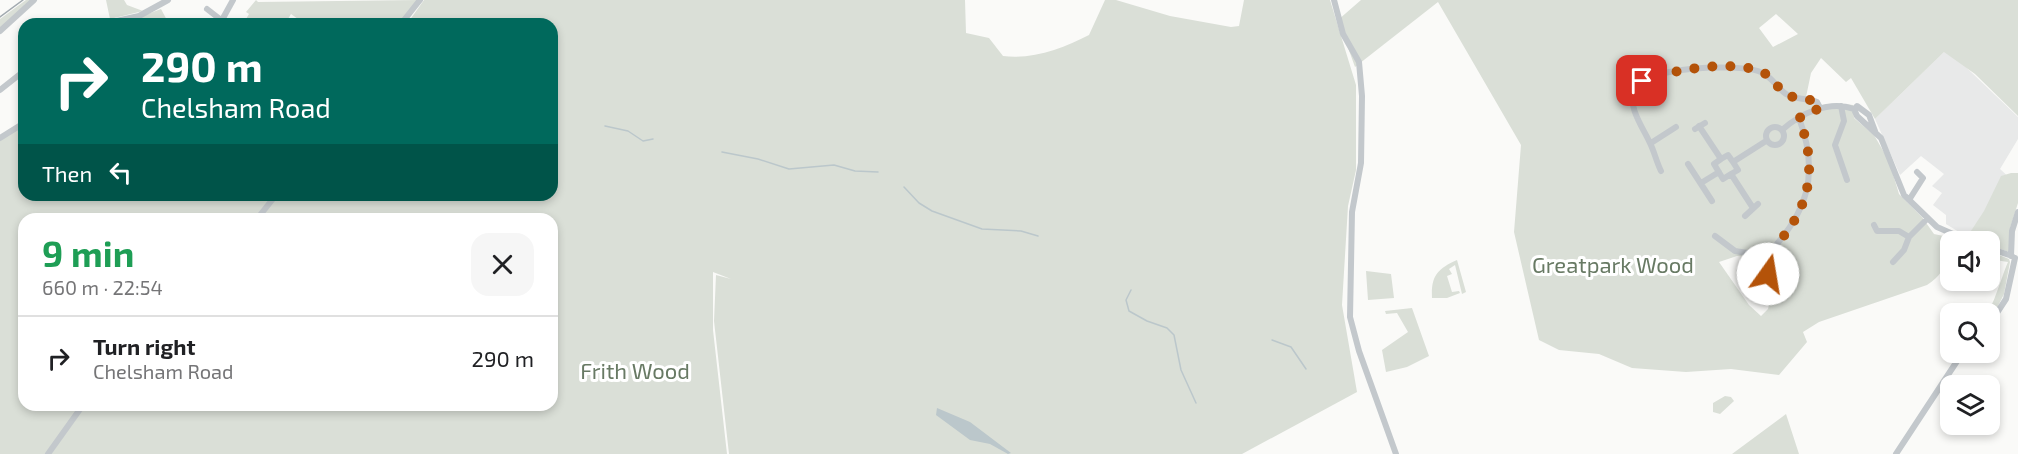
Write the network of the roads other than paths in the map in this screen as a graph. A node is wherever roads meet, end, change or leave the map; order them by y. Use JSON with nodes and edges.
{"nodes":[{"id":1,"x":34,"y":0,"type":"edge"},
{"id":2,"x":168,"y":0,"type":"edge"},
{"id":3,"x":233,"y":0,"type":"edge"},
{"id":4,"x":420,"y":0,"type":"edge"},
{"id":5,"x":1334,"y":0,"type":"edge"},
{"id":6,"x":207,"y":9,"type":"dead end"},
{"id":7,"x":131,"y":18,"type":"edge"},
{"id":8,"x":220,"y":18,"type":"edge"},
{"id":9,"x":225,"y":18,"type":"edge"},
{"id":10,"x":406,"y":18,"type":"edge"},
{"id":11,"x":0,"y":32,"type":"edge"},
{"id":12,"x":18,"y":76,"type":"edge"},
{"id":13,"x":0,"y":90,"type":"edge"},
{"id":14,"x":1841,"y":106,"type":"junction"},
{"id":15,"x":1820,"y":108,"type":"junction"},
{"id":16,"x":1799,"y":118,"type":"junction"},
{"id":17,"x":1700,"y":126,"type":"dead end"},
{"id":18,"x":18,"y":127,"type":"edge"},
{"id":19,"x":1676,"y":128,"type":"dead end"},
{"id":20,"x":1782,"y":130,"type":"junction"},
{"id":21,"x":0,"y":138,"type":"edge"},
{"id":22,"x":1766,"y":141,"type":"junction"},
{"id":23,"x":1651,"y":143,"type":"junction"},
{"id":24,"x":1721,"y":159,"type":"junction"},
{"id":25,"x":1733,"y":162,"type":"junction"},
{"id":26,"x":1688,"y":164,"type":"dead end"},
{"id":27,"x":1661,"y":171,"type":"dead end"},
{"id":28,"x":1719,"y":172,"type":"junction"},
{"id":29,"x":1917,"y":172,"type":"dead end"},
{"id":30,"x":1731,"y":174,"type":"junction"},
{"id":31,"x":1847,"y":180,"type":"dead end"},
{"id":32,"x":1701,"y":183,"type":"junction"},
{"id":33,"x":1909,"y":200,"type":"junction"},
{"id":34,"x":271,"y":201,"type":"edge"},
{"id":35,"x":1712,"y":201,"type":"dead end"},
{"id":36,"x":2018,"y":212,"type":"edge"},
{"id":37,"x":262,"y":213,"type":"edge"},
{"id":38,"x":1744,"y":216,"type":"dead end"},
{"id":39,"x":1928,"y":218,"type":"junction"},
{"id":40,"x":1875,"y":230,"type":"dead end"},
{"id":41,"x":1944,"y":231,"type":"edge"},
{"id":42,"x":1715,"y":236,"type":"dead end"},
{"id":43,"x":1909,"y":237,"type":"junction"},
{"id":44,"x":2000,"y":252,"type":"edge"},
{"id":45,"x":1766,"y":256,"type":"junction"},
{"id":46,"x":2015,"y":258,"type":"edge"},
{"id":47,"x":1893,"y":262,"type":"dead end"},
{"id":48,"x":1774,"y":281,"type":"dead end"},
{"id":49,"x":2000,"y":308,"type":"edge"},
{"id":50,"x":1956,"y":363,"type":"edge"},
{"id":51,"x":79,"y":411,"type":"edge"},
{"id":52,"x":48,"y":454,"type":"edge"},
{"id":53,"x":1396,"y":454,"type":"edge"},
{"id":54,"x":1896,"y":454,"type":"edge"}],
"edges":[{"from":1,"to":11,"type":"street"},
{"from":2,"to":7,"type":"street"},
{"from":3,"to":9,"type":"street"},
{"from":4,"to":10,"type":"street"},
{"from":5,"to":53,"type":"street"},
{"from":6,"to":8,"type":"street"},
{"from":12,"to":13,"type":"street"},
{"from":14,"to":15,"type":"street"},
{"from":14,"to":31,"type":"street"},
{"from":14,"to":33,"type":"street"},
{"from":15,"to":16,"type":"street"},
{"from":15,"to":23,"type":"street"},
{"from":16,"to":20,"type":"street"},
{"from":16,"to":45,"type":"street"},
{"from":17,"to":24,"type":"street"},
{"from":18,"to":21,"type":"street"},
{"from":19,"to":23,"type":"street"},
{"from":20,"to":22,"type":"street"},
{"from":20,"to":22,"type":"street"},
{"from":22,"to":25,"type":"street"},
{"from":23,"to":27,"type":"street"},
{"from":24,"to":25,"type":"street"},
{"from":24,"to":28,"type":"street"},
{"from":25,"to":30,"type":"street"},
{"from":26,"to":32,"type":"street"},
{"from":28,"to":30,"type":"street"},
{"from":28,"to":32,"type":"street"},
{"from":29,"to":33,"type":"street"},
{"from":30,"to":38,"type":"street"},
{"from":32,"to":35,"type":"street"},
{"from":33,"to":39,"type":"street"},
{"from":34,"to":37,"type":"street"},
{"from":36,"to":46,"type":"street"},
{"from":39,"to":41,"type":"street"},
{"from":39,"to":43,"type":"street"},
{"from":40,"to":43,"type":"street"},
{"from":42,"to":45,"type":"street"},
{"from":43,"to":47,"type":"street"},
{"from":44,"to":46,"type":"street"},
{"from":45,"to":48,"type":"street"},
{"from":46,"to":49,"type":"street"},
{"from":50,"to":54,"type":"street"},
{"from":51,"to":52,"type":"street"}]}
